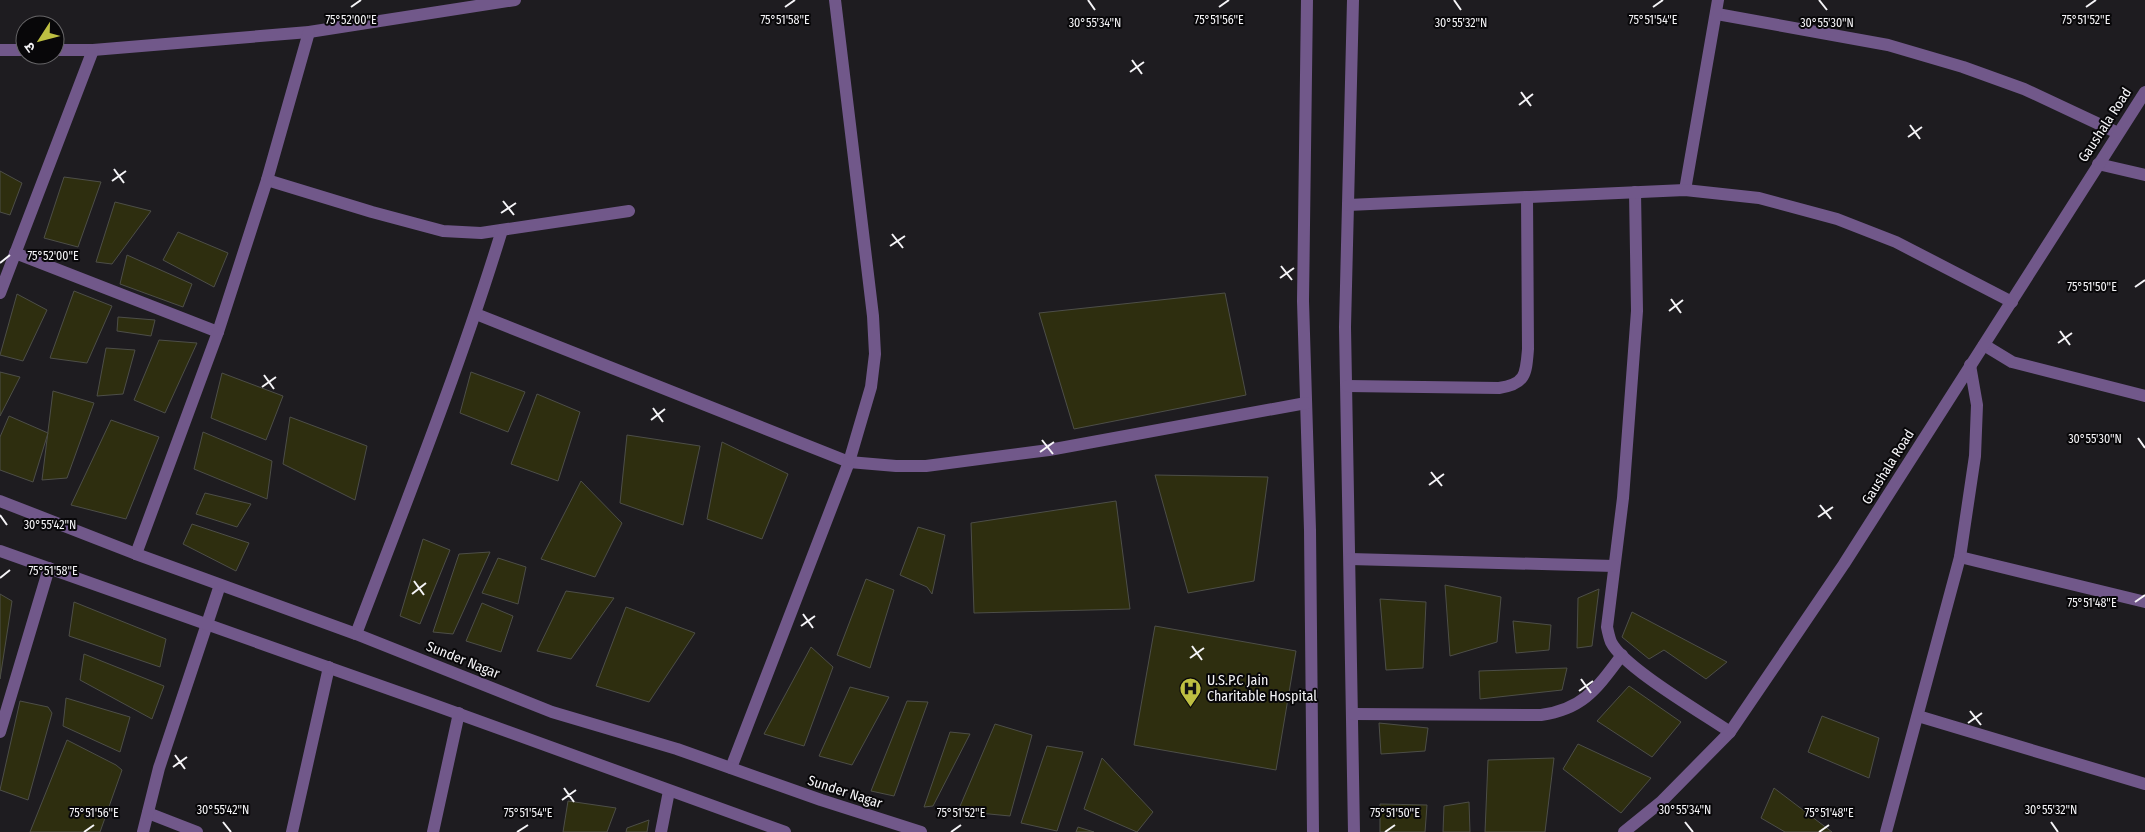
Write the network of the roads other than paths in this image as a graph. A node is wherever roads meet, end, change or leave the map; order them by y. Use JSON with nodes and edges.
{"nodes":[{"id":1,"x":515,"y":0,"type":"edge"},
{"id":2,"x":835,"y":0,"type":"edge"},
{"id":3,"x":1307,"y":0,"type":"edge"},
{"id":4,"x":1353,"y":0,"type":"edge"},
{"id":5,"x":1718,"y":0,"type":"edge"},
{"id":6,"x":1716,"y":14,"type":"junction"},
{"id":7,"x":309,"y":32,"type":"junction"},
{"id":8,"x":0,"y":50,"type":"edge"},
{"id":9,"x":15,"y":50,"type":"edge"},
{"id":10,"x":65,"y":50,"type":"edge"},
{"id":11,"x":94,"y":50,"type":"junction"},
{"id":12,"x":2145,"y":92,"type":"edge"},
{"id":13,"x":2118,"y":133,"type":"junction"},
{"id":14,"x":2098,"y":164,"type":"junction"},
{"id":15,"x":2145,"y":176,"type":"edge"},
{"id":16,"x":268,"y":180,"type":"junction"},
{"id":17,"x":1685,"y":190,"type":"junction"},
{"id":18,"x":1635,"y":192,"type":"junction"},
{"id":19,"x":1527,"y":197,"type":"junction"},
{"id":20,"x":1348,"y":205,"type":"junction"},
{"id":21,"x":628,"y":211,"type":"dead end"},
{"id":22,"x":502,"y":230,"type":"junction"},
{"id":23,"x":15,"y":253,"type":"junction"},
{"id":24,"x":0,"y":293,"type":"edge"},
{"id":25,"x":2012,"y":302,"type":"junction"},
{"id":26,"x":476,"y":314,"type":"junction"},
{"id":27,"x":218,"y":332,"type":"junction"},
{"id":28,"x":1984,"y":345,"type":"junction"},
{"id":29,"x":1970,"y":365,"type":"junction"},
{"id":30,"x":1347,"y":386,"type":"junction"},
{"id":31,"x":2145,"y":396,"type":"edge"},
{"id":32,"x":1306,"y":403,"type":"junction"},
{"id":33,"x":849,"y":462,"type":"junction"},
{"id":34,"x":0,"y":501,"type":"edge"},
{"id":35,"x":0,"y":551,"type":"edge"},
{"id":36,"x":136,"y":554,"type":"junction"},
{"id":37,"x":1960,"y":557,"type":"junction"},
{"id":38,"x":1350,"y":559,"type":"junction"},
{"id":39,"x":1614,"y":566,"type":"junction"},
{"id":40,"x":49,"y":568,"type":"junction"},
{"id":41,"x":220,"y":585,"type":"junction"},
{"id":42,"x":2145,"y":602,"type":"edge"},
{"id":43,"x":206,"y":624,"type":"junction"},
{"id":44,"x":356,"y":634,"type":"junction"},
{"id":45,"x":1622,"y":655,"type":"junction"},
{"id":46,"x":329,"y":667,"type":"junction"},
{"id":47,"x":459,"y":713,"type":"junction"},
{"id":48,"x":1352,"y":714,"type":"junction"},
{"id":49,"x":1918,"y":716,"type":"junction"},
{"id":50,"x":0,"y":732,"type":"edge"},
{"id":51,"x":1730,"y":732,"type":"junction"},
{"id":52,"x":731,"y":768,"type":"junction"},
{"id":53,"x":2145,"y":784,"type":"edge"},
{"id":54,"x":669,"y":791,"type":"junction"},
{"id":55,"x":148,"y":813,"type":"junction"},
{"id":56,"x":144,"y":832,"type":"edge"},
{"id":57,"x":197,"y":832,"type":"edge"},
{"id":58,"x":292,"y":832,"type":"edge"},
{"id":59,"x":432,"y":832,"type":"edge"},
{"id":60,"x":661,"y":832,"type":"edge"},
{"id":61,"x":786,"y":832,"type":"edge"},
{"id":62,"x":921,"y":832,"type":"edge"},
{"id":63,"x":1313,"y":832,"type":"edge"},
{"id":64,"x":1354,"y":832,"type":"edge"},
{"id":65,"x":1624,"y":832,"type":"edge"},
{"id":66,"x":1886,"y":832,"type":"edge"}],
"edges":[{"from":1,"to":7,"type":"street"},
{"from":2,"to":33,"type":"street"},
{"from":3,"to":32,"type":"street"},
{"from":4,"to":20,"type":"street"},
{"from":5,"to":6,"type":"street"},
{"from":6,"to":13,"type":"street"},
{"from":6,"to":17,"type":"street"},
{"from":7,"to":11,"type":"street"},
{"from":7,"to":16,"type":"street"},
{"from":8,"to":9,"type":"street"},
{"from":10,"to":11,"type":"street"},
{"from":11,"to":23,"type":"street"},
{"from":12,"to":13,"type":"street","name":"Gaushala Road"},
{"from":13,"to":14,"type":"street","name":"Gaushala Road"},
{"from":14,"to":15,"type":"street"},
{"from":14,"to":25,"type":"street","name":"Gaushala Road"},
{"from":16,"to":22,"type":"street"},
{"from":16,"to":27,"type":"street"},
{"from":17,"to":18,"type":"street"},
{"from":17,"to":25,"type":"street"},
{"from":18,"to":19,"type":"street"},
{"from":18,"to":39,"type":"street"},
{"from":19,"to":20,"type":"street"},
{"from":19,"to":30,"type":"street"},
{"from":20,"to":30,"type":"street"},
{"from":21,"to":22,"type":"street"},
{"from":22,"to":26,"type":"street"},
{"from":23,"to":24,"type":"street"},
{"from":23,"to":27,"type":"street"},
{"from":25,"to":28,"type":"street","name":"Gaushala Road"},
{"from":26,"to":33,"type":"street"},
{"from":26,"to":44,"type":"street"},
{"from":27,"to":36,"type":"street"},
{"from":28,"to":29,"type":"street","name":"Gaushala Road"},
{"from":28,"to":31,"type":"street"},
{"from":29,"to":37,"type":"street"},
{"from":29,"to":51,"type":"street","name":"Gaushala Road"},
{"from":30,"to":38,"type":"street"},
{"from":32,"to":33,"type":"street"},
{"from":32,"to":63,"type":"street"},
{"from":33,"to":52,"type":"street"},
{"from":34,"to":36,"type":"street","name":"Sunder Nagar"},
{"from":35,"to":40,"type":"street"},
{"from":36,"to":41,"type":"street","name":"Sunder Nagar"},
{"from":37,"to":42,"type":"street"},
{"from":37,"to":49,"type":"street"},
{"from":38,"to":39,"type":"street"},
{"from":38,"to":48,"type":"street"},
{"from":39,"to":45,"type":"street"},
{"from":40,"to":43,"type":"street"},
{"from":40,"to":50,"type":"street"},
{"from":41,"to":43,"type":"street"},
{"from":41,"to":44,"type":"street","name":"Sunder Nagar"},
{"from":43,"to":46,"type":"street"},
{"from":43,"to":55,"type":"street"},
{"from":44,"to":52,"type":"street","name":"Sunder Nagar"},
{"from":45,"to":48,"type":"street"},
{"from":45,"to":51,"type":"street"},
{"from":46,"to":47,"type":"street"},
{"from":46,"to":58,"type":"street"},
{"from":47,"to":54,"type":"street"},
{"from":47,"to":59,"type":"street"},
{"from":48,"to":64,"type":"street"},
{"from":49,"to":53,"type":"street"},
{"from":49,"to":66,"type":"street"},
{"from":51,"to":65,"type":"street","name":"Gaushala Road"},
{"from":52,"to":62,"type":"street","name":"Sunder Nagar"},
{"from":54,"to":60,"type":"street"},
{"from":54,"to":61,"type":"street"},
{"from":55,"to":56,"type":"street"},
{"from":55,"to":57,"type":"street"}]}
